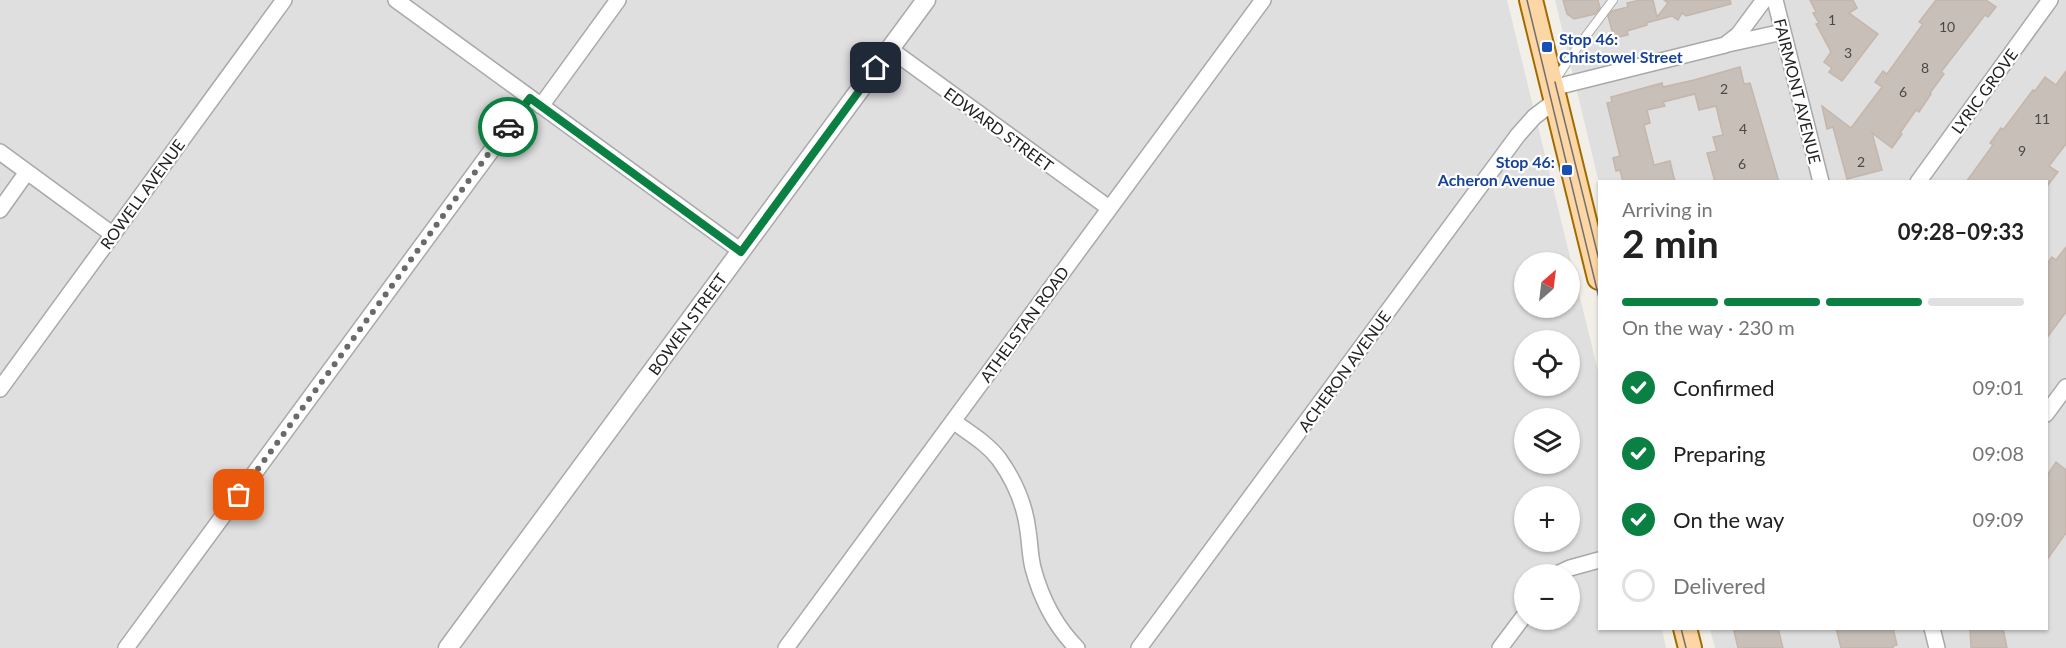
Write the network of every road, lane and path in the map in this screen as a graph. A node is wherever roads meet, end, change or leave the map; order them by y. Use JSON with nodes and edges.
{"nodes":[{"id":1,"x":284,"y":0,"type":"edge"},
{"id":2,"x":396,"y":0,"type":"edge"},
{"id":3,"x":618,"y":0,"type":"edge"},
{"id":4,"x":926,"y":0,"type":"edge"},
{"id":5,"x":1263,"y":0,"type":"edge"},
{"id":6,"x":1532,"y":0,"type":"edge"},
{"id":7,"x":1613,"y":0,"type":"edge"},
{"id":8,"x":1764,"y":0,"type":"edge"},
{"id":9,"x":1775,"y":0,"type":"edge"},
{"id":10,"x":2050,"y":0,"type":"edge"},
{"id":11,"x":1783,"y":32,"type":"junction"},
{"id":12,"x":1725,"y":45,"type":"junction"},
{"id":13,"x":890,"y":49,"type":"junction"},
{"id":14,"x":1553,"y":92,"type":"junction"},
{"id":15,"x":536,"y":102,"type":"junction"},
{"id":16,"x":0,"y":152,"type":"edge"},
{"id":17,"x":27,"y":172,"type":"junction"},
{"id":18,"x":1820,"y":180,"type":"edge"},
{"id":19,"x":1919,"y":180,"type":"edge"},
{"id":20,"x":1109,"y":208,"type":"junction"},
{"id":21,"x":0,"y":210,"type":"edge"},
{"id":22,"x":112,"y":234,"type":"junction"},
{"id":23,"x":741,"y":252,"type":"junction"},
{"id":24,"x":1598,"y":274,"type":"edge"},
{"id":25,"x":2066,"y":387,"type":"edge"},
{"id":26,"x":0,"y":389,"type":"edge"},
{"id":27,"x":2048,"y":411,"type":"edge"},
{"id":28,"x":953,"y":421,"type":"junction"},
{"id":29,"x":1598,"y":560,"type":"edge"},
{"id":30,"x":1580,"y":565,"type":"edge"},
{"id":31,"x":1514,"y":629,"type":"edge"},
{"id":32,"x":1685,"y":630,"type":"edge"},
{"id":33,"x":1932,"y":630,"type":"edge"},
{"id":34,"x":126,"y":648,"type":"edge"},
{"id":35,"x":448,"y":648,"type":"edge"},
{"id":36,"x":786,"y":648,"type":"edge"},
{"id":37,"x":1077,"y":648,"type":"edge"},
{"id":38,"x":1139,"y":648,"type":"edge"},
{"id":39,"x":1500,"y":648,"type":"edge"},
{"id":40,"x":1689,"y":648,"type":"edge"},
{"id":41,"x":1937,"y":648,"type":"edge"}],
"edges":[{"from":1,"to":22,"type":"street","name":"ROWELL AVENUE"},
{"from":2,"to":15,"type":"street"},
{"from":3,"to":15,"type":"street"},
{"from":4,"to":13,"type":"street","name":"BOWEN STREET"},
{"from":5,"to":20,"type":"street","name":"ATHELSTAN ROAD"},
{"from":6,"to":14,"type":"main road"},
{"from":7,"to":14,"type":"lane"},
{"from":8,"to":12,"type":"street"},
{"from":9,"to":11,"type":"street","name":"FAIRMONT AVENUE"},
{"from":10,"to":19,"type":"street","name":"LYRIC GROVE"},
{"from":11,"to":12,"type":"street"},
{"from":11,"to":18,"type":"street","name":"FAIRMONT AVENUE"},
{"from":12,"to":14,"type":"street"},
{"from":13,"to":20,"type":"street","name":"EDWARD STREET"},
{"from":13,"to":23,"type":"street","name":"BOWEN STREET"},
{"from":14,"to":24,"type":"main road"},
{"from":14,"to":38,"type":"street","name":"ACHERON AVENUE"},
{"from":15,"to":23,"type":"street"},
{"from":15,"to":34,"type":"street"},
{"from":16,"to":17,"type":"street"},
{"from":17,"to":21,"type":"street"},
{"from":17,"to":22,"type":"street"},
{"from":20,"to":28,"type":"street","name":"ATHELSTAN ROAD"},
{"from":22,"to":26,"type":"street","name":"ROWELL AVENUE"},
{"from":23,"to":35,"type":"street","name":"BOWEN STREET"},
{"from":25,"to":27,"type":"street"},
{"from":28,"to":36,"type":"street","name":"ATHELSTAN ROAD"},
{"from":28,"to":37,"type":"street"},
{"from":29,"to":30,"type":"street"},
{"from":31,"to":39,"type":"street"},
{"from":32,"to":40,"type":"main road"},
{"from":33,"to":41,"type":"street"}]}
